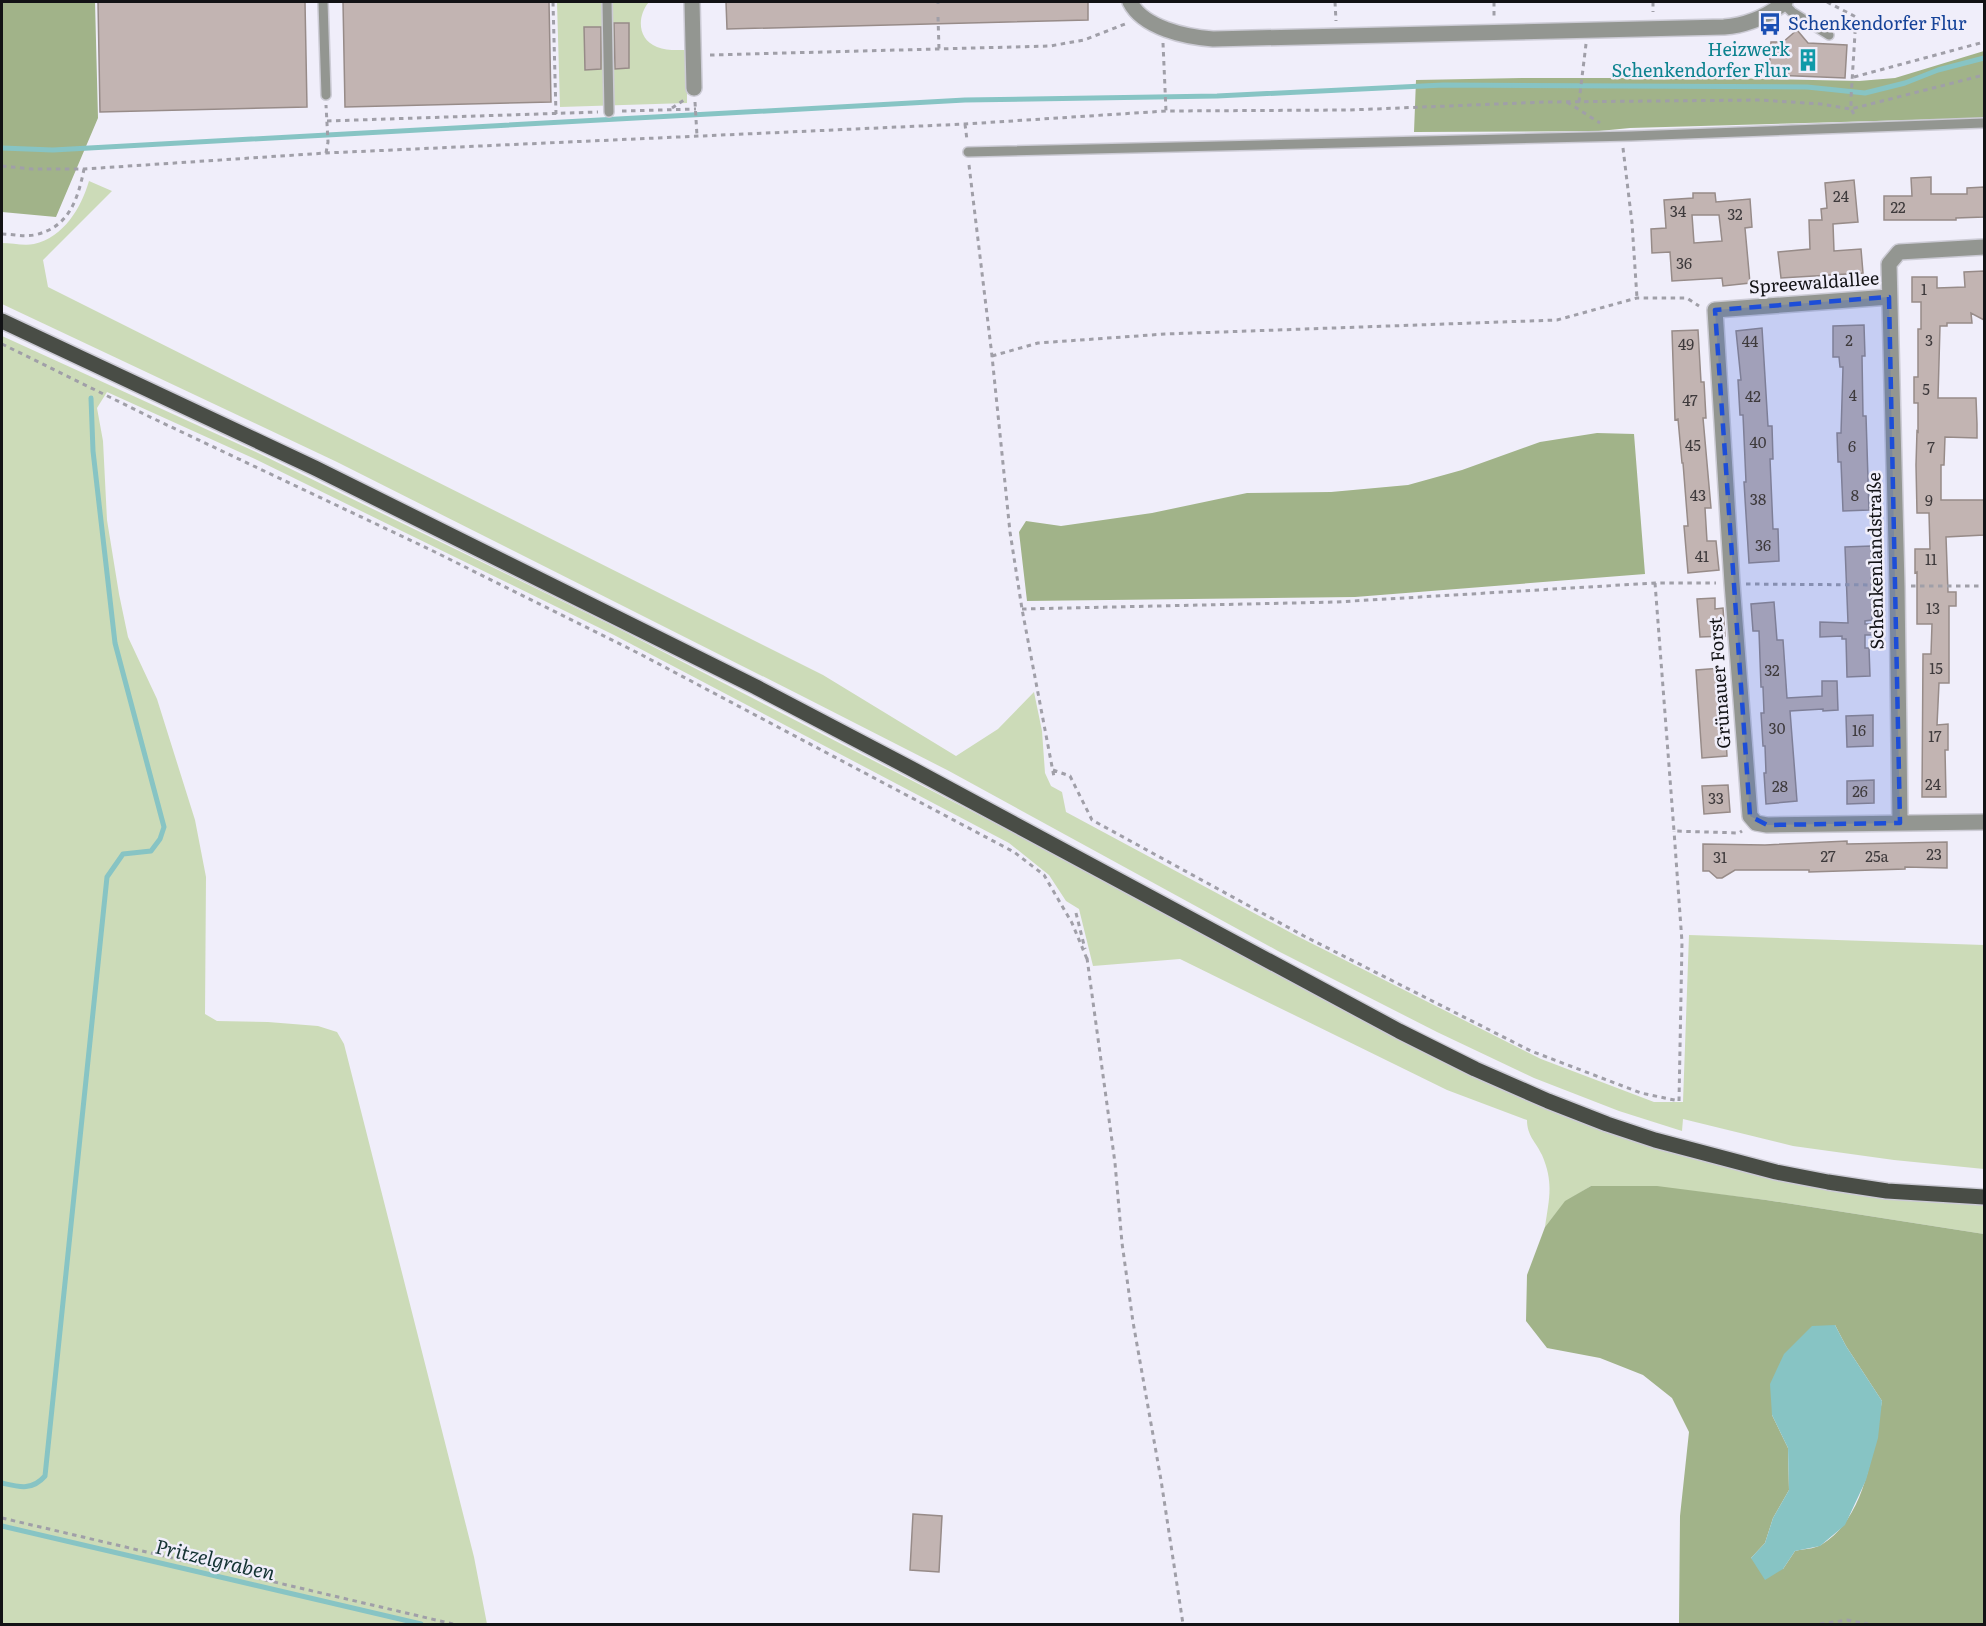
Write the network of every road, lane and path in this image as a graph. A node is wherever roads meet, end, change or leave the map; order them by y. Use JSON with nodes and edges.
{"nodes":[{"id":1,"x":323,"y":2,"type":"edge"},
{"id":2,"x":553,"y":2,"type":"edge"},
{"id":3,"x":607,"y":2,"type":"edge"},
{"id":4,"x":692,"y":2,"type":"edge"},
{"id":5,"x":1130,"y":2,"type":"edge"},
{"id":6,"x":1784,"y":2,"type":"edge"},
{"id":7,"x":1827,"y":2,"type":"edge"},
{"id":8,"x":938,"y":17,"type":"dead end"},
{"id":9,"x":1142,"y":17,"type":"junction"},
{"id":10,"x":1163,"y":27,"type":"junction"},
{"id":11,"x":1587,"y":30,"type":"junction"},
{"id":12,"x":1828,"y":35,"type":"dead end"},
{"id":13,"x":1984,"y":42,"type":"edge"},
{"id":14,"x":939,"y":49,"type":"junction"},
{"id":15,"x":693,"y":55,"type":"junction"},
{"id":16,"x":1984,"y":75,"type":"edge"},
{"id":17,"x":1854,"y":77,"type":"junction"},
{"id":18,"x":694,"y":88,"type":"dead end"},
{"id":19,"x":326,"y":95,"type":"joint"},
{"id":20,"x":1566,"y":102,"type":"junction"},
{"id":21,"x":1579,"y":102,"type":"junction"},
{"id":22,"x":1851,"y":109,"type":"junction"},
{"id":23,"x":1166,"y":111,"type":"junction"},
{"id":24,"x":609,"y":112,"type":"junction"},
{"id":25,"x":556,"y":114,"type":"junction"},
{"id":26,"x":327,"y":122,"type":"junction"},
{"id":27,"x":1984,"y":123,"type":"edge"},
{"id":28,"x":697,"y":135,"type":"junction"},
{"id":29,"x":1621,"y":136,"type":"junction"},
{"id":30,"x":968,"y":152,"type":"joint"},
{"id":31,"x":326,"y":153,"type":"junction"},
{"id":32,"x":2,"y":166,"type":"edge"},
{"id":33,"x":84,"y":169,"type":"junction"},
{"id":34,"x":2,"y":234,"type":"edge"},
{"id":35,"x":1984,"y":247,"type":"edge"},
{"id":36,"x":1889,"y":297,"type":"junction"},
{"id":37,"x":1637,"y":298,"type":"junction"},
{"id":38,"x":1715,"y":310,"type":"junction"},
{"id":39,"x":2,"y":321,"type":"edge"},
{"id":40,"x":2,"y":344,"type":"edge"},
{"id":41,"x":992,"y":357,"type":"junction"},
{"id":42,"x":1655,"y":583,"type":"junction"},
{"id":43,"x":1732,"y":583,"type":"junction"},
{"id":44,"x":1897,"y":586,"type":"junction"},
{"id":45,"x":1984,"y":586,"type":"edge"},
{"id":46,"x":1022,"y":609,"type":"junction"},
{"id":47,"x":1053,"y":770,"type":"junction"},
{"id":48,"x":1054,"y":777,"type":"dead end"},
{"id":49,"x":1984,"y":822,"type":"edge"},
{"id":50,"x":1900,"y":823,"type":"junction"},
{"id":51,"x":1756,"y":824,"type":"junction"},
{"id":52,"x":1674,"y":831,"type":"junction"},
{"id":53,"x":1076,"y":913,"type":"dead end"},
{"id":54,"x":1087,"y":959,"type":"junction"},
{"id":55,"x":1984,"y":1197,"type":"edge"},
{"id":56,"x":2,"y":1518,"type":"edge"},
{"id":57,"x":453,"y":1624,"type":"edge"},
{"id":58,"x":1183,"y":1624,"type":"edge"},
{"id":59,"x":1820,"y":1624,"type":"edge"},
{"id":60,"x":1868,"y":1624,"type":"edge"}],
"edges":[{"from":1,"to":19,"type":"lane"},
{"from":2,"to":25,"type":"path"},
{"from":3,"to":24,"type":"lane"},
{"from":4,"to":15,"type":"street"},
{"from":5,"to":9,"type":"street"},
{"from":6,"to":11,"type":"street"},
{"from":6,"to":12,"type":"lane"},
{"from":7,"to":17,"type":"path"},
{"from":8,"to":14,"type":"path"},
{"from":9,"to":10,"type":"street"},
{"from":9,"to":14,"type":"path"},
{"from":10,"to":11,"type":"street"},
{"from":10,"to":23,"type":"path"},
{"from":11,"to":21,"type":"path"},
{"from":13,"to":17,"type":"path"},
{"from":14,"to":15,"type":"path"},
{"from":15,"to":18,"type":"street"},
{"from":16,"to":22,"type":"path"},
{"from":17,"to":22,"type":"path"},
{"from":19,"to":26,"type":"path"},
{"from":20,"to":21,"type":"path"},
{"from":20,"to":23,"type":"path"},
{"from":20,"to":29,"type":"path"},
{"from":21,"to":22,"type":"path"},
{"from":23,"to":28,"type":"path"},
{"from":24,"to":25,"type":"path"},
{"from":24,"to":28,"type":"path"},
{"from":25,"to":26,"type":"path"},
{"from":26,"to":31,"type":"path"},
{"from":27,"to":29,"type":"lane"},
{"from":28,"to":31,"type":"path"},
{"from":29,"to":30,"type":"lane"},
{"from":29,"to":37,"type":"path"},
{"from":30,"to":41,"type":"path"},
{"from":31,"to":33,"type":"path"},
{"from":32,"to":33,"type":"path"},
{"from":33,"to":34,"type":"path"},
{"from":35,"to":36,"type":"street","name":"Spreewaldallee"},
{"from":36,"to":38,"type":"street","name":"Spreewaldallee"},
{"from":36,"to":44,"type":"street","name":"Schenkenlandstraße"},
{"from":37,"to":38,"type":"path"},
{"from":37,"to":41,"type":"path"},
{"from":38,"to":43,"type":"street","name":"Grünauer Forst"},
{"from":39,"to":55,"type":"main road"},
{"from":40,"to":54,"type":"path"},
{"from":41,"to":46,"type":"path"},
{"from":42,"to":43,"type":"path"},
{"from":42,"to":46,"type":"path"},
{"from":42,"to":52,"type":"path"},
{"from":43,"to":44,"type":"path"},
{"from":43,"to":51,"type":"street","name":"Grünauer Forst"},
{"from":44,"to":45,"type":"path"},
{"from":44,"to":50,"type":"street","name":"Schenkenlandstraße"},
{"from":46,"to":47,"type":"path"},
{"from":47,"to":48,"type":"path"},
{"from":47,"to":52,"type":"path"},
{"from":49,"to":50,"type":"street"},
{"from":50,"to":51,"type":"street"},
{"from":51,"to":52,"type":"path"},
{"from":53,"to":54,"type":"path"},
{"from":54,"to":58,"type":"path"},
{"from":56,"to":57,"type":"path"},
{"from":59,"to":60,"type":"path"}]}
